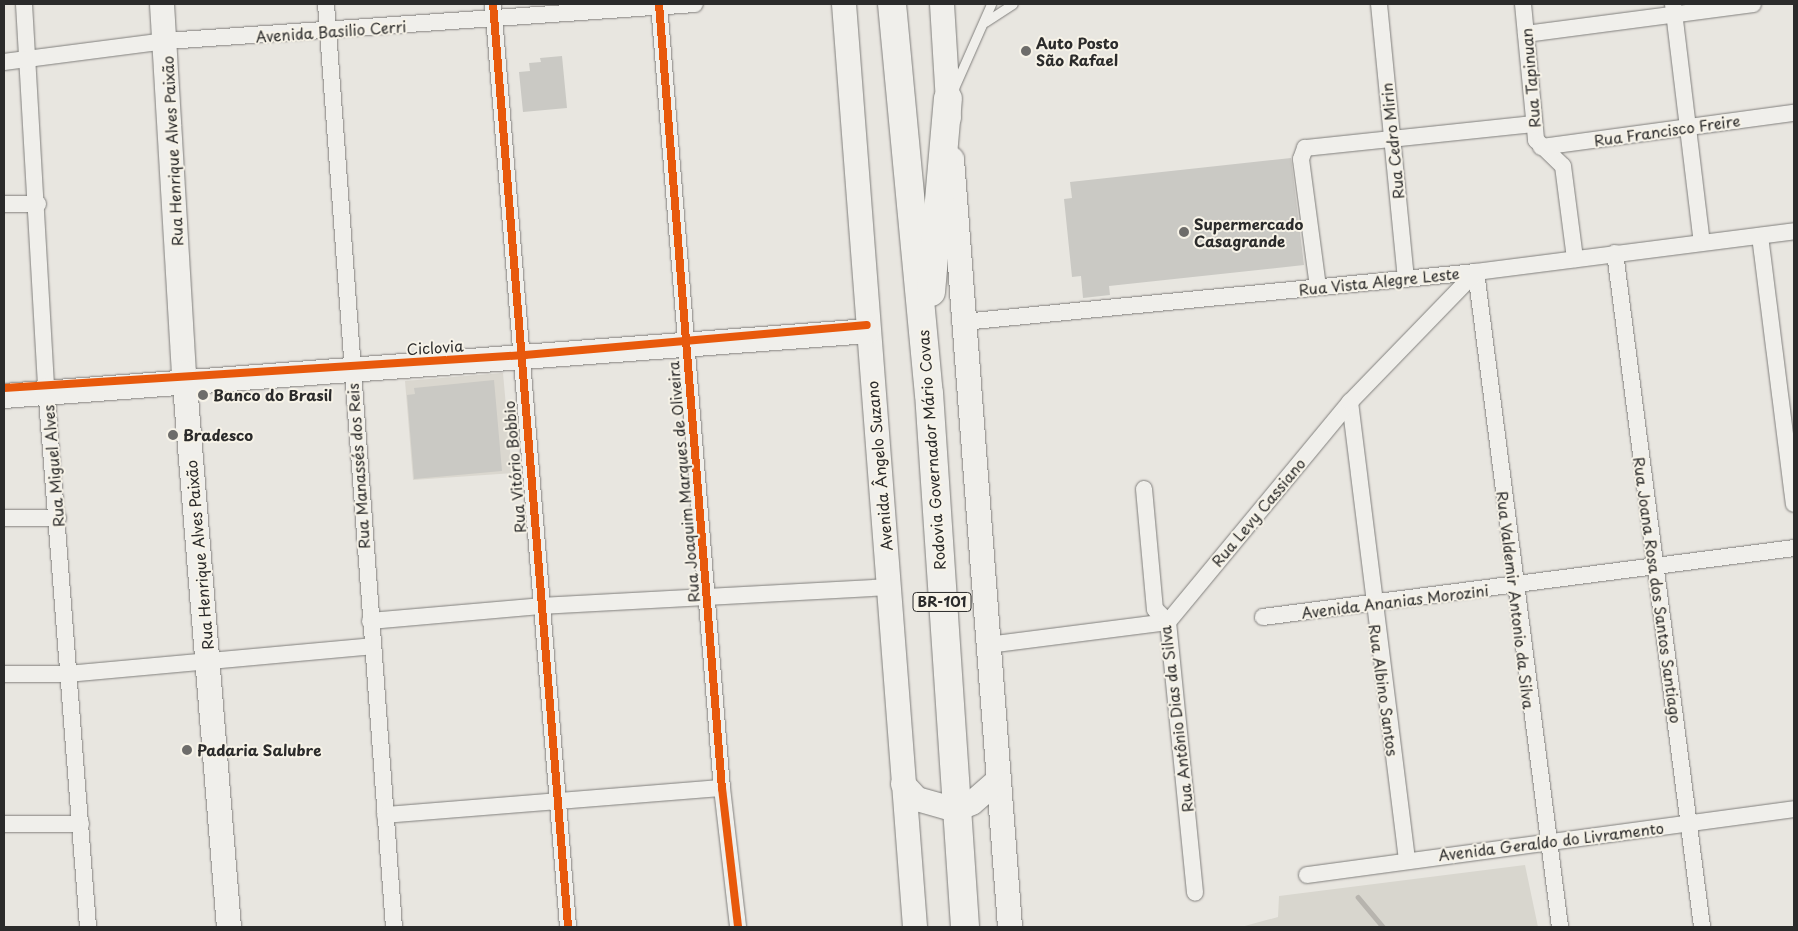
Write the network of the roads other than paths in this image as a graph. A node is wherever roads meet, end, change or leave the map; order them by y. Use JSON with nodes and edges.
{"nodes":[{"id":1,"x":24,"y":4,"type":"edge"},
{"id":2,"x":162,"y":4,"type":"edge"},
{"id":3,"x":326,"y":4,"type":"edge"},
{"id":4,"x":695,"y":4,"type":"edge"},
{"id":5,"x":844,"y":4,"type":"edge"},
{"id":6,"x":892,"y":4,"type":"edge"},
{"id":7,"x":942,"y":4,"type":"edge"},
{"id":8,"x":991,"y":4,"type":"edge"},
{"id":9,"x":1013,"y":4,"type":"edge"},
{"id":10,"x":1379,"y":4,"type":"edge"},
{"id":11,"x":1523,"y":4,"type":"edge"},
{"id":12,"x":1752,"y":4,"type":"edge"},
{"id":13,"x":659,"y":5,"type":"edge"},
{"id":14,"x":1674,"y":9,"type":"edge"},
{"id":15,"x":494,"y":12,"type":"edge"},
{"id":16,"x":985,"y":22,"type":"junction"},
{"id":17,"x":329,"y":32,"type":"junction"},
{"id":18,"x":1526,"y":34,"type":"junction"},
{"id":19,"x":166,"y":42,"type":"junction"},
{"id":20,"x":28,"y":58,"type":"junction"},
{"id":21,"x":4,"y":62,"type":"edge"},
{"id":22,"x":948,"y":100,"type":"junction"},
{"id":23,"x":1794,"y":113,"type":"edge"},
{"id":24,"x":1534,"y":124,"type":"junction"},
{"id":25,"x":1687,"y":128,"type":"junction"},
{"id":26,"x":1391,"y":139,"type":"junction"},
{"id":27,"x":1540,"y":147,"type":"junction"},
{"id":28,"x":4,"y":204,"type":"edge"},
{"id":29,"x":38,"y":204,"type":"junction"},
{"id":30,"x":1794,"y":231,"type":"edge"},
{"id":31,"x":1760,"y":236,"type":"junction"},
{"id":32,"x":1702,"y":242,"type":"junction"},
{"id":33,"x":1615,"y":253,"type":"junction"},
{"id":34,"x":1575,"y":259,"type":"junction"},
{"id":35,"x":1476,"y":272,"type":"junction"},
{"id":36,"x":1406,"y":279,"type":"junction"},
{"id":37,"x":1318,"y":287,"type":"junction"},
{"id":38,"x":963,"y":322,"type":"junction"},
{"id":39,"x":868,"y":331,"type":"junction"},
{"id":40,"x":686,"y":346,"type":"junction"},
{"id":41,"x":518,"y":358,"type":"junction"},
{"id":42,"x":350,"y":370,"type":"junction"},
{"id":43,"x":185,"y":384,"type":"junction"},
{"id":44,"x":929,"y":393,"type":"junction"},
{"id":45,"x":47,"y":395,"type":"junction"},
{"id":46,"x":4,"y":396,"type":"edge"},
{"id":47,"x":1350,"y":402,"type":"junction"},
{"id":48,"x":1144,"y":490,"type":"dead end"},
{"id":49,"x":1794,"y":504,"type":"edge"},
{"id":50,"x":4,"y":518,"type":"edge"},
{"id":51,"x":58,"y":518,"type":"junction"},
{"id":52,"x":1794,"y":548,"type":"edge"},
{"id":53,"x":1654,"y":568,"type":"junction"},
{"id":54,"x":889,"y":587,"type":"junction"},
{"id":55,"x":1513,"y":587,"type":"junction"},
{"id":56,"x":706,"y":596,"type":"junction"},
{"id":57,"x":1372,"y":603,"type":"junction"},
{"id":58,"x":540,"y":606,"type":"junction"},
{"id":59,"x":1262,"y":617,"type":"dead end"},
{"id":60,"x":370,"y":621,"type":"junction"},
{"id":61,"x":1168,"y":622,"type":"junction"},
{"id":62,"x":988,"y":645,"type":"junction"},
{"id":63,"x":372,"y":646,"type":"junction"},
{"id":64,"x":208,"y":662,"type":"junction"},
{"id":65,"x":4,"y":674,"type":"edge"},
{"id":66,"x":66,"y":674,"type":"junction"},
{"id":67,"x":997,"y":780,"type":"junction"},
{"id":68,"x":903,"y":784,"type":"junction"},
{"id":69,"x":722,"y":788,"type":"junction"},
{"id":70,"x":558,"y":801,"type":"junction"},
{"id":71,"x":1794,"y":809,"type":"edge"},
{"id":72,"x":956,"y":810,"type":"junction"},
{"id":73,"x":385,"y":815,"type":"junction"},
{"id":74,"x":4,"y":824,"type":"edge"},
{"id":75,"x":81,"y":824,"type":"junction"},
{"id":76,"x":1690,"y":824,"type":"junction"},
{"id":77,"x":1549,"y":841,"type":"junction"},
{"id":78,"x":1408,"y":858,"type":"junction"},
{"id":79,"x":1307,"y":875,"type":"dead end"},
{"id":80,"x":1195,"y":893,"type":"dead end"},
{"id":81,"x":88,"y":927,"type":"edge"},
{"id":82,"x":229,"y":927,"type":"edge"},
{"id":83,"x":394,"y":927,"type":"edge"},
{"id":84,"x":568,"y":927,"type":"edge"},
{"id":85,"x":738,"y":927,"type":"edge"},
{"id":86,"x":915,"y":927,"type":"edge"},
{"id":87,"x":965,"y":927,"type":"edge"},
{"id":88,"x":1010,"y":927,"type":"edge"},
{"id":89,"x":1560,"y":927,"type":"edge"},
{"id":90,"x":1702,"y":927,"type":"edge"}],
"edges":[{"from":1,"to":20,"type":"street","name":"Rua Miguel Alves"},
{"from":2,"to":19,"type":"main road","name":"Rua Henrique Alves Paixão"},
{"from":3,"to":17,"type":"street","name":"Rua Manassés dos Reis"},
{"from":4,"to":13,"type":"street","name":"Avenida Basilio Cerri"},
{"from":5,"to":39,"type":"main road","name":"Avenida Ângelo Suzano"},
{"from":6,"to":44,"type":"highway","name":"Rodovia Governador Mário Covas","number":"BR-101"},
{"from":7,"to":22,"type":"main road"},
{"from":8,"to":16,"type":"lane"},
{"from":9,"to":16,"type":"lane"},
{"from":10,"to":26,"type":"street","name":"Rua Cedro Mirin"},
{"from":11,"to":18,"type":"street","name":"Rua Tapinuan"},
{"from":12,"to":14,"type":"street"},
{"from":13,"to":15,"type":"street","name":"Avenida Basilio Cerri"},
{"from":13,"to":40,"type":"street","name":"Rua Joaquim Marques de Oliveira"},
{"from":14,"to":18,"type":"street"},
{"from":14,"to":25,"type":"street"},
{"from":15,"to":17,"type":"street","name":"Avenida Basilio Cerri"},
{"from":15,"to":41,"type":"street","name":"Rua Vitório Bobbio"},
{"from":16,"to":22,"type":"lane"},
{"from":17,"to":19,"type":"street","name":"Avenida Basilio Cerri"},
{"from":17,"to":42,"type":"street","name":"Rua Manassés dos Reis"},
{"from":18,"to":24,"type":"street","name":"Rua Tapinuan"},
{"from":19,"to":20,"type":"street","name":"Avenida Basilio Cerri"},
{"from":19,"to":43,"type":"main road","name":"Rua Henrique Alves Paixão"},
{"from":20,"to":21,"type":"street","name":"Avenida Basilio Cerri"},
{"from":20,"to":29,"type":"street","name":"Rua Miguel Alves"},
{"from":22,"to":38,"type":"main road"},
{"from":22,"to":44,"type":"highway"},
{"from":23,"to":25,"type":"street","name":"Rua Francisco Freire"},
{"from":24,"to":26,"type":"street"},
{"from":24,"to":27,"type":"street","name":"Rua Tapinuan"},
{"from":25,"to":27,"type":"street","name":"Rua Francisco Freire"},
{"from":25,"to":32,"type":"street"},
{"from":26,"to":36,"type":"street","name":"Rua Cedro Mirin"},
{"from":26,"to":37,"type":"street"},
{"from":27,"to":34,"type":"street","name":"Rua Tapinuan"},
{"from":28,"to":29,"type":"street"},
{"from":29,"to":45,"type":"street","name":"Rua Miguel Alves"},
{"from":30,"to":31,"type":"street","name":"Rua Vista Alegre Leste"},
{"from":31,"to":32,"type":"street","name":"Rua Vista Alegre Leste"},
{"from":31,"to":49,"type":"street"},
{"from":32,"to":33,"type":"street","name":"Rua Vista Alegre Leste"},
{"from":33,"to":34,"type":"street","name":"Rua Vista Alegre Leste"},
{"from":33,"to":53,"type":"street","name":"Rua Joana Rosa dos Santos Santiago"},
{"from":34,"to":35,"type":"street","name":"Rua Vista Alegre Leste"},
{"from":35,"to":36,"type":"street","name":"Rua Vista Alegre Leste"},
{"from":35,"to":47,"type":"street","name":"Rua Levy Cassiano"},
{"from":35,"to":55,"type":"street","name":"Rua Valdemir Antonio da Silva"},
{"from":36,"to":37,"type":"street","name":"Rua Vista Alegre Leste"},
{"from":37,"to":38,"type":"street","name":"Rua Vista Alegre Leste"},
{"from":38,"to":62,"type":"main road"},
{"from":39,"to":40,"type":"main road"},
{"from":39,"to":54,"type":"main road","name":"Avenida Ângelo Suzano"},
{"from":40,"to":41,"type":"main road"},
{"from":40,"to":56,"type":"street","name":"Rua Joaquim Marques de Oliveira"},
{"from":41,"to":42,"type":"main road"},
{"from":41,"to":58,"type":"street","name":"Rua Vitório Bobbio"},
{"from":42,"to":43,"type":"main road"},
{"from":42,"to":60,"type":"street","name":"Rua Manassés dos Reis"},
{"from":43,"to":45,"type":"main road"},
{"from":43,"to":64,"type":"main road","name":"Rua Henrique Alves Paixão"},
{"from":44,"to":72,"type":"highway","name":"Rodovia Governador Mário Covas","number":"BR-101"},
{"from":45,"to":46,"type":"main road"},
{"from":45,"to":51,"type":"street","name":"Rua Miguel Alves"},
{"from":47,"to":57,"type":"street","name":"Rua Albino Santos"},
{"from":47,"to":61,"type":"street","name":"Rua Levy Cassiano"},
{"from":48,"to":61,"type":"street","name":"Rua Antônio Dias da Silva"},
{"from":50,"to":51,"type":"street"},
{"from":51,"to":66,"type":"street","name":"Rua Miguel Alves"},
{"from":52,"to":53,"type":"street","name":"Avenida Ananias Morozini"},
{"from":53,"to":55,"type":"street","name":"Avenida Ananias Morozini"},
{"from":53,"to":76,"type":"street","name":"Rua Joana Rosa dos Santos Santiago"},
{"from":54,"to":56,"type":"street"},
{"from":54,"to":68,"type":"main road","name":"Avenida Ângelo Suzano"},
{"from":55,"to":57,"type":"street","name":"Avenida Ananias Morozini"},
{"from":55,"to":77,"type":"street","name":"Rua Valdemir Antonio da Silva"},
{"from":56,"to":58,"type":"street"},
{"from":56,"to":69,"type":"street","name":"Rua Joaquim Marques de Oliveira"},
{"from":57,"to":59,"type":"street","name":"Avenida Ananias Morozini"},
{"from":57,"to":78,"type":"street","name":"Rua Albino Santos"},
{"from":58,"to":60,"type":"street"},
{"from":58,"to":70,"type":"street","name":"Rua Vitório Bobbio"},
{"from":60,"to":63,"type":"street","name":"Rua Manassés dos Reis"},
{"from":61,"to":62,"type":"street"},
{"from":61,"to":80,"type":"street","name":"Rua Antônio Dias da Silva"},
{"from":62,"to":67,"type":"main road"},
{"from":63,"to":64,"type":"street"},
{"from":63,"to":73,"type":"street","name":"Rua Manassés dos Reis"},
{"from":64,"to":66,"type":"street"},
{"from":64,"to":82,"type":"main road","name":"Rua Henrique Alves Paixão"},
{"from":65,"to":66,"type":"street"},
{"from":66,"to":75,"type":"street","name":"Rua Miguel Alves"},
{"from":67,"to":72,"type":"main road"},
{"from":67,"to":88,"type":"main road"},
{"from":68,"to":72,"type":"main road"},
{"from":68,"to":86,"type":"main road","name":"Avenida Ângelo Suzano"},
{"from":69,"to":70,"type":"street"},
{"from":69,"to":85,"type":"street","name":"Rua Joaquim Marques de Oliveira"},
{"from":70,"to":73,"type":"street"},
{"from":70,"to":84,"type":"street","name":"Rua Vitório Bobbio"},
{"from":71,"to":76,"type":"street","name":"Avenida Geraldo do Livramento"},
{"from":72,"to":87,"type":"highway","name":"Rodovia Governador Mário Covas","number":"BR-101"},
{"from":73,"to":83,"type":"street","name":"Rua Manassés dos Reis"},
{"from":74,"to":75,"type":"street"},
{"from":75,"to":81,"type":"street","name":"Rua Miguel Alves"},
{"from":76,"to":77,"type":"street","name":"Avenida Geraldo do Livramento"},
{"from":76,"to":90,"type":"street","name":"Rua Joana Rosa dos Santos Santiago"},
{"from":77,"to":78,"type":"street","name":"Avenida Geraldo do Livramento"},
{"from":77,"to":89,"type":"street","name":"Rua Valdemir Antonio da Silva"},
{"from":78,"to":79,"type":"street","name":"Avenida Geraldo do Livramento"}]}
